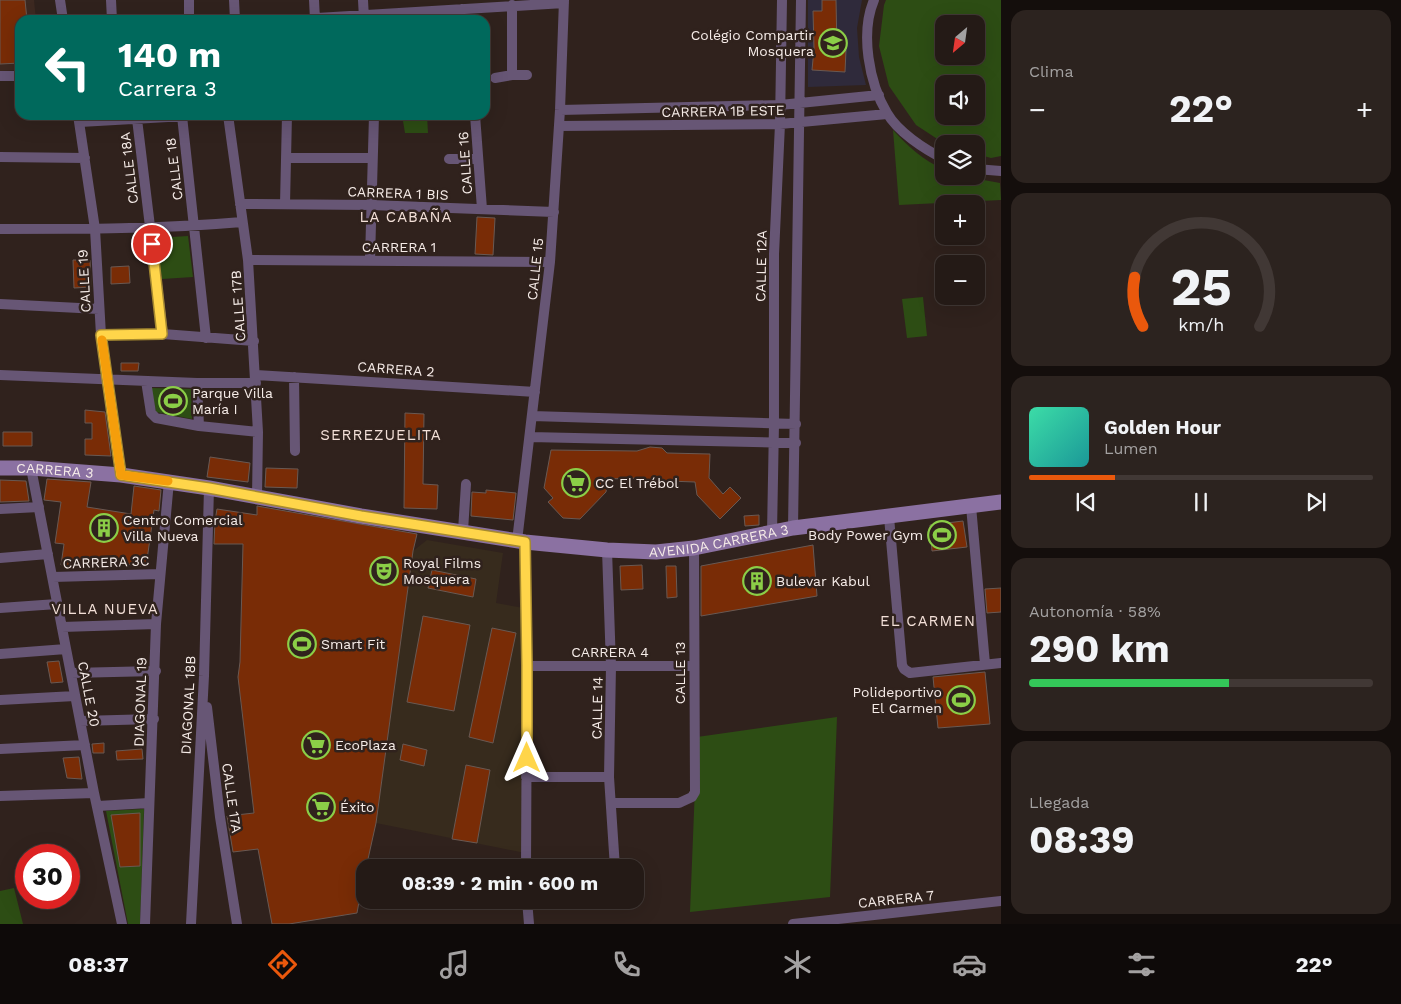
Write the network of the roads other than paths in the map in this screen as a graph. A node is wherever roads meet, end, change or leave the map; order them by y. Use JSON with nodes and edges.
{"nodes":[{"id":1,"x":60,"y":0,"type":"edge"},
{"id":2,"x":112,"y":0,"type":"edge"},
{"id":3,"x":189,"y":0,"type":"edge"},
{"id":4,"x":234,"y":0,"type":"edge"},
{"id":5,"x":314,"y":0,"type":"edge"},
{"id":6,"x":363,"y":0,"type":"edge"},
{"id":7,"x":782,"y":0,"type":"edge"},
{"id":8,"x":801,"y":0,"type":"edge"},
{"id":9,"x":874,"y":0,"type":"edge"},
{"id":10,"x":564,"y":1,"type":"edge"},
{"id":11,"x":490,"y":3,"type":"edge"},
{"id":12,"x":442,"y":5,"type":"edge"},
{"id":13,"x":512,"y":5,"type":"junction"},
{"id":14,"x":462,"y":9,"type":"junction"},
{"id":15,"x":62,"y":15,"type":"edge"},
{"id":16,"x":112,"y":15,"type":"edge"},
{"id":17,"x":190,"y":15,"type":"edge"},
{"id":18,"x":235,"y":15,"type":"edge"},
{"id":19,"x":315,"y":15,"type":"edge"},
{"id":20,"x":363,"y":15,"type":"edge"},
{"id":21,"x":376,"y":15,"type":"edge"},
{"id":22,"x":463,"y":15,"type":"edge"},
{"id":23,"x":512,"y":75,"type":"junction"},
{"id":24,"x":527,"y":75,"type":"dead end"},
{"id":25,"x":0,"y":76,"type":"edge"},
{"id":26,"x":15,"y":76,"type":"edge"},
{"id":27,"x":495,"y":78,"type":"dead end"},
{"id":28,"x":878,"y":94,"type":"junction"},
{"id":29,"x":800,"y":104,"type":"junction"},
{"id":30,"x":780,"y":105,"type":"junction"},
{"id":31,"x":560,"y":110,"type":"junction"},
{"id":32,"x":887,"y":114,"type":"junction"},
{"id":33,"x":79,"y":120,"type":"edge"},
{"id":34,"x":137,"y":120,"type":"edge"},
{"id":35,"x":188,"y":120,"type":"edge"},
{"id":36,"x":229,"y":120,"type":"edge"},
{"id":37,"x":287,"y":120,"type":"edge"},
{"id":38,"x":374,"y":120,"type":"edge"},
{"id":39,"x":475,"y":120,"type":"edge"},
{"id":40,"x":799,"y":123,"type":"junction"},
{"id":41,"x":780,"y":124,"type":"junction"},
{"id":42,"x":559,"y":126,"type":"junction"},
{"id":43,"x":935,"y":154,"type":"edge"},
{"id":44,"x":0,"y":157,"type":"edge"},
{"id":45,"x":85,"y":158,"type":"junction"},
{"id":46,"x":286,"y":158,"type":"junction"},
{"id":47,"x":372,"y":158,"type":"junction"},
{"id":48,"x":449,"y":159,"type":"dead end"},
{"id":49,"x":478,"y":159,"type":"junction"},
{"id":50,"x":985,"y":170,"type":"edge"},
{"id":51,"x":1001,"y":171,"type":"edge"},
{"id":52,"x":240,"y":204,"type":"junction"},
{"id":53,"x":285,"y":204,"type":"junction"},
{"id":54,"x":371,"y":205,"type":"junction"},
{"id":55,"x":482,"y":209,"type":"junction"},
{"id":56,"x":554,"y":212,"type":"junction"},
{"id":57,"x":242,"y":222,"type":"junction"},
{"id":58,"x":150,"y":226,"type":"junction"},
{"id":59,"x":195,"y":226,"type":"junction"},
{"id":60,"x":0,"y":229,"type":"edge"},
{"id":61,"x":95,"y":229,"type":"junction"},
{"id":62,"x":248,"y":260,"type":"junction"},
{"id":63,"x":370,"y":260,"type":"junction"},
{"id":64,"x":550,"y":262,"type":"junction"},
{"id":65,"x":0,"y":304,"type":"edge"},
{"id":66,"x":99,"y":309,"type":"junction"},
{"id":67,"x":162,"y":334,"type":"junction"},
{"id":68,"x":101,"y":335,"type":"junction"},
{"id":69,"x":206,"y":338,"type":"junction"},
{"id":70,"x":254,"y":342,"type":"junction"},
{"id":71,"x":0,"y":375,"type":"edge"},
{"id":72,"x":294,"y":377,"type":"junction"},
{"id":73,"x":108,"y":379,"type":"junction"},
{"id":74,"x":256,"y":379,"type":"junction"},
{"id":75,"x":146,"y":381,"type":"junction"},
{"id":76,"x":197,"y":383,"type":"junction"},
{"id":77,"x":535,"y":392,"type":"junction"},
{"id":78,"x":532,"y":416,"type":"junction"},
{"id":79,"x":774,"y":424,"type":"junction"},
{"id":80,"x":796,"y":424,"type":"junction"},
{"id":81,"x":199,"y":426,"type":"junction"},
{"id":82,"x":258,"y":432,"type":"junction"},
{"id":83,"x":530,"y":437,"type":"junction"},
{"id":84,"x":774,"y":443,"type":"junction"},
{"id":85,"x":796,"y":443,"type":"junction"},
{"id":86,"x":294,"y":451,"type":"dead end"},
{"id":87,"x":0,"y":468,"type":"edge"},
{"id":88,"x":31,"y":468,"type":"junction"},
{"id":89,"x":121,"y":475,"type":"junction"},
{"id":90,"x":168,"y":481,"type":"junction"},
{"id":91,"x":466,"y":484,"type":"dead end"},
{"id":92,"x":209,"y":488,"type":"junction"},
{"id":93,"x":258,"y":496,"type":"junction"},
{"id":94,"x":1001,"y":502,"type":"edge"},
{"id":95,"x":971,"y":506,"type":"junction"},
{"id":96,"x":38,"y":507,"type":"junction"},
{"id":97,"x":0,"y":509,"type":"edge"},
{"id":98,"x":889,"y":517,"type":"junction"},
{"id":99,"x":794,"y":528,"type":"junction"},
{"id":100,"x":463,"y":531,"type":"junction"},
{"id":101,"x":772,"y":533,"type":"junction"},
{"id":102,"x":521,"y":541,"type":"junction"},
{"id":103,"x":694,"y":548,"type":"junction"},
{"id":104,"x":607,"y":550,"type":"junction"},
{"id":105,"x":48,"y":554,"type":"junction"},
{"id":106,"x":0,"y":558,"type":"edge"},
{"id":107,"x":160,"y":574,"type":"junction"},
{"id":108,"x":52,"y":577,"type":"junction"},
{"id":109,"x":57,"y":604,"type":"junction"},
{"id":110,"x":0,"y":608,"type":"edge"},
{"id":111,"x":156,"y":624,"type":"junction"},
{"id":112,"x":62,"y":626,"type":"junction"},
{"id":113,"x":66,"y":649,"type":"junction"},
{"id":114,"x":0,"y":654,"type":"edge"},
{"id":115,"x":1001,"y":663,"type":"edge"},
{"id":116,"x":985,"y":664,"type":"junction"},
{"id":117,"x":527,"y":666,"type":"junction"},
{"id":118,"x":611,"y":666,"type":"junction"},
{"id":119,"x":693,"y":666,"type":"junction"},
{"id":120,"x":156,"y":671,"type":"junction"},
{"id":121,"x":71,"y":673,"type":"junction"},
{"id":122,"x":204,"y":676,"type":"junction"},
{"id":123,"x":75,"y":696,"type":"junction"},
{"id":124,"x":0,"y":700,"type":"edge"},
{"id":125,"x":154,"y":719,"type":"junction"},
{"id":126,"x":80,"y":721,"type":"junction"},
{"id":127,"x":84,"y":745,"type":"junction"},
{"id":128,"x":0,"y":749,"type":"edge"},
{"id":129,"x":526,"y":777,"type":"junction"},
{"id":130,"x":609,"y":777,"type":"junction"},
{"id":131,"x":94,"y":793,"type":"junction"},
{"id":132,"x":0,"y":796,"type":"edge"},
{"id":133,"x":611,"y":802,"type":"junction"},
{"id":134,"x":150,"y":803,"type":"junction"},
{"id":135,"x":98,"y":806,"type":"junction"},
{"id":136,"x":526,"y":859,"type":"edge"},
{"id":137,"x":614,"y":859,"type":"edge"},
{"id":138,"x":1001,"y":900,"type":"edge"},
{"id":139,"x":528,"y":909,"type":"edge"},
{"id":140,"x":122,"y":924,"type":"edge"},
{"id":141,"x":145,"y":924,"type":"edge"},
{"id":142,"x":191,"y":924,"type":"edge"},
{"id":143,"x":237,"y":924,"type":"edge"},
{"id":144,"x":529,"y":924,"type":"edge"},
{"id":145,"x":793,"y":924,"type":"edge"}],
"edges":[{"from":1,"to":15,"type":"street"},
{"from":2,"to":16,"type":"street"},
{"from":3,"to":17,"type":"street"},
{"from":4,"to":18,"type":"street"},
{"from":5,"to":19,"type":"street"},
{"from":6,"to":20,"type":"street"},
{"from":7,"to":30,"type":"street","name":"CALLE 12A"},
{"from":8,"to":29,"type":"street"},
{"from":9,"to":28,"type":"street"},
{"from":10,"to":13,"type":"street"},
{"from":10,"to":31,"type":"street","name":"CALLE 15"},
{"from":11,"to":13,"type":"street"},
{"from":11,"to":14,"type":"street"},
{"from":12,"to":14,"type":"street"},
{"from":12,"to":21,"type":"street"},
{"from":13,"to":23,"type":"street"},
{"from":14,"to":22,"type":"street"},
{"from":23,"to":24,"type":"street"},
{"from":23,"to":27,"type":"street"},
{"from":25,"to":26,"type":"street"},
{"from":28,"to":29,"type":"street","name":"CARRERA 1B ESTE"},
{"from":28,"to":32,"type":"street"},
{"from":29,"to":30,"type":"street","name":"CARRERA 1B ESTE"},
{"from":29,"to":40,"type":"street"},
{"from":30,"to":31,"type":"street","name":"CARRERA 1B ESTE"},
{"from":30,"to":41,"type":"street","name":"CALLE 12A"},
{"from":31,"to":42,"type":"street","name":"CALLE 15"},
{"from":32,"to":40,"type":"street","name":"CARRERA 1B ESTE"},
{"from":32,"to":43,"type":"street"},
{"from":33,"to":45,"type":"street","name":"CALLE 19"},
{"from":34,"to":58,"type":"street","name":"CALLE 18A"},
{"from":35,"to":59,"type":"street","name":"CALLE 18"},
{"from":36,"to":52,"type":"street","name":"CALLE 17B"},
{"from":37,"to":46,"type":"street"},
{"from":38,"to":47,"type":"street"},
{"from":39,"to":49,"type":"street","name":"CALLE 16"},
{"from":40,"to":41,"type":"street","name":"CARRERA 1B ESTE"},
{"from":40,"to":80,"type":"street"},
{"from":41,"to":42,"type":"street","name":"CARRERA 1B ESTE"},
{"from":41,"to":79,"type":"street","name":"CALLE 12A"},
{"from":42,"to":56,"type":"street","name":"CALLE 15"},
{"from":44,"to":45,"type":"street"},
{"from":45,"to":61,"type":"street","name":"CALLE 19"},
{"from":46,"to":47,"type":"street"},
{"from":46,"to":53,"type":"street"},
{"from":47,"to":54,"type":"street"},
{"from":48,"to":49,"type":"street"},
{"from":49,"to":55,"type":"street","name":"CALLE 16"},
{"from":50,"to":51,"type":"street"},
{"from":52,"to":53,"type":"street","name":"CARRERA 1 BIS"},
{"from":52,"to":57,"type":"street","name":"CALLE 17B"},
{"from":53,"to":54,"type":"street","name":"CARRERA 1 BIS"},
{"from":54,"to":55,"type":"street","name":"CARRERA 1 BIS"},
{"from":54,"to":63,"type":"street"},
{"from":55,"to":56,"type":"street","name":"CARRERA 1 BIS"},
{"from":56,"to":64,"type":"street","name":"CALLE 15"},
{"from":57,"to":59,"type":"street"},
{"from":57,"to":62,"type":"street","name":"CALLE 17B"},
{"from":58,"to":59,"type":"street"},
{"from":58,"to":61,"type":"street"},
{"from":58,"to":67,"type":"street","name":"CALLE 18A"},
{"from":59,"to":69,"type":"street","name":"CALLE 18"},
{"from":60,"to":61,"type":"street"},
{"from":61,"to":66,"type":"street","name":"CALLE 19"},
{"from":62,"to":63,"type":"street","name":"CARRERA 1"},
{"from":62,"to":70,"type":"street","name":"CALLE 17B"},
{"from":63,"to":64,"type":"street","name":"CARRERA 1"},
{"from":64,"to":77,"type":"street","name":"CALLE 15"},
{"from":65,"to":66,"type":"street"},
{"from":66,"to":68,"type":"street","name":"CALLE 19"},
{"from":67,"to":68,"type":"street"},
{"from":67,"to":69,"type":"street"},
{"from":68,"to":73,"type":"street","name":"CALLE 19"},
{"from":69,"to":70,"type":"street"},
{"from":70,"to":74,"type":"street","name":"CALLE 17B"},
{"from":71,"to":73,"type":"street","name":"CARRERA 2"},
{"from":72,"to":74,"type":"street","name":"CARRERA 2"},
{"from":72,"to":77,"type":"street","name":"CARRERA 2"},
{"from":72,"to":86,"type":"street"},
{"from":73,"to":75,"type":"street","name":"CARRERA 2"},
{"from":73,"to":89,"type":"street","name":"CALLE 19"},
{"from":74,"to":76,"type":"street","name":"CARRERA 2"},
{"from":74,"to":82,"type":"street","name":"CALLE 17B"},
{"from":75,"to":76,"type":"street","name":"CARRERA 2"},
{"from":75,"to":81,"type":"street"},
{"from":76,"to":81,"type":"street"},
{"from":77,"to":78,"type":"street","name":"CALLE 15"},
{"from":78,"to":79,"type":"street"},
{"from":78,"to":83,"type":"street","name":"CALLE 15"},
{"from":79,"to":80,"type":"street"},
{"from":79,"to":84,"type":"street","name":"CALLE 12A"},
{"from":80,"to":85,"type":"street"},
{"from":81,"to":82,"type":"street"},
{"from":82,"to":93,"type":"street","name":"CALLE 17B"},
{"from":83,"to":84,"type":"street"},
{"from":83,"to":102,"type":"street","name":"CALLE 15"},
{"from":84,"to":85,"type":"street"},
{"from":84,"to":101,"type":"street","name":"CALLE 12A"},
{"from":85,"to":99,"type":"street"},
{"from":87,"to":88,"type":"main road","name":"CARRERA 3"},
{"from":88,"to":89,"type":"main road","name":"CARRERA 3"},
{"from":88,"to":96,"type":"street","name":"CALLE 20"},
{"from":89,"to":90,"type":"main road","name":"CARRERA 3"},
{"from":90,"to":92,"type":"main road","name":"CARRERA 3"},
{"from":90,"to":107,"type":"street","name":"DIAGONAL 19"},
{"from":91,"to":100,"type":"street"},
{"from":92,"to":93,"type":"main road","name":"CARRERA 3"},
{"from":92,"to":122,"type":"street","name":"DIAGONAL 18B"},
{"from":93,"to":100,"type":"main road","name":"CARRERA 3"},
{"from":94,"to":95,"type":"main road","name":"AVENIDA CARRERA 3"},
{"from":95,"to":98,"type":"main road","name":"AVENIDA CARRERA 3"},
{"from":95,"to":116,"type":"street"},
{"from":96,"to":97,"type":"street"},
{"from":96,"to":105,"type":"street","name":"CALLE 20"},
{"from":98,"to":99,"type":"main road","name":"AVENIDA CARRERA 3"},
{"from":98,"to":116,"type":"street"},
{"from":99,"to":101,"type":"main road","name":"AVENIDA CARRERA 3"},
{"from":100,"to":102,"type":"main road","name":"CARRERA 3"},
{"from":101,"to":103,"type":"main road","name":"AVENIDA CARRERA 3"},
{"from":102,"to":104,"type":"main road","name":"AVENIDA CARRERA 3"},
{"from":102,"to":117,"type":"street","name":"CALLE 15"},
{"from":103,"to":104,"type":"main road","name":"AVENIDA CARRERA 3"},
{"from":103,"to":119,"type":"street","name":"CALLE 13"},
{"from":104,"to":118,"type":"street","name":"CALLE 14"},
{"from":105,"to":106,"type":"street"},
{"from":105,"to":108,"type":"street","name":"CALLE 20"},
{"from":107,"to":108,"type":"street","name":"CARRERA 3C"},
{"from":107,"to":111,"type":"street","name":"DIAGONAL 19"},
{"from":108,"to":109,"type":"street","name":"CALLE 20"},
{"from":109,"to":110,"type":"street"},
{"from":109,"to":112,"type":"street","name":"CALLE 20"},
{"from":111,"to":112,"type":"street"},
{"from":111,"to":120,"type":"street","name":"DIAGONAL 19"},
{"from":112,"to":113,"type":"street","name":"CALLE 20"},
{"from":113,"to":114,"type":"street"},
{"from":113,"to":121,"type":"street","name":"CALLE 20"},
{"from":115,"to":116,"type":"street"},
{"from":117,"to":118,"type":"street","name":"CARRERA 4"},
{"from":117,"to":129,"type":"street","name":"CALLE 15"},
{"from":118,"to":119,"type":"street","name":"CARRERA 4"},
{"from":118,"to":130,"type":"street","name":"CALLE 14"},
{"from":119,"to":133,"type":"street","name":"CALLE 13"},
{"from":120,"to":121,"type":"street"},
{"from":120,"to":125,"type":"street","name":"DIAGONAL 19"},
{"from":121,"to":123,"type":"street","name":"CALLE 20"},
{"from":122,"to":142,"type":"street","name":"DIAGONAL 18B"},
{"from":122,"to":143,"type":"street","name":"CALLE 17A"},
{"from":123,"to":124,"type":"street"},
{"from":123,"to":126,"type":"street","name":"CALLE 20"},
{"from":125,"to":126,"type":"street"},
{"from":125,"to":134,"type":"street","name":"DIAGONAL 19"},
{"from":126,"to":127,"type":"street","name":"CALLE 20"},
{"from":127,"to":128,"type":"street"},
{"from":127,"to":131,"type":"street","name":"CALLE 20"},
{"from":129,"to":130,"type":"street"},
{"from":129,"to":136,"type":"street","name":"CALLE 15"},
{"from":130,"to":133,"type":"street","name":"CALLE 14"},
{"from":131,"to":132,"type":"street"},
{"from":131,"to":135,"type":"street","name":"CALLE 20"},
{"from":133,"to":137,"type":"street","name":"CALLE 14"},
{"from":134,"to":135,"type":"street"},
{"from":134,"to":141,"type":"street","name":"DIAGONAL 19"},
{"from":135,"to":140,"type":"street","name":"CALLE 20"},
{"from":138,"to":145,"type":"street","name":"CARRERA 7"},
{"from":139,"to":144,"type":"street"}]}
